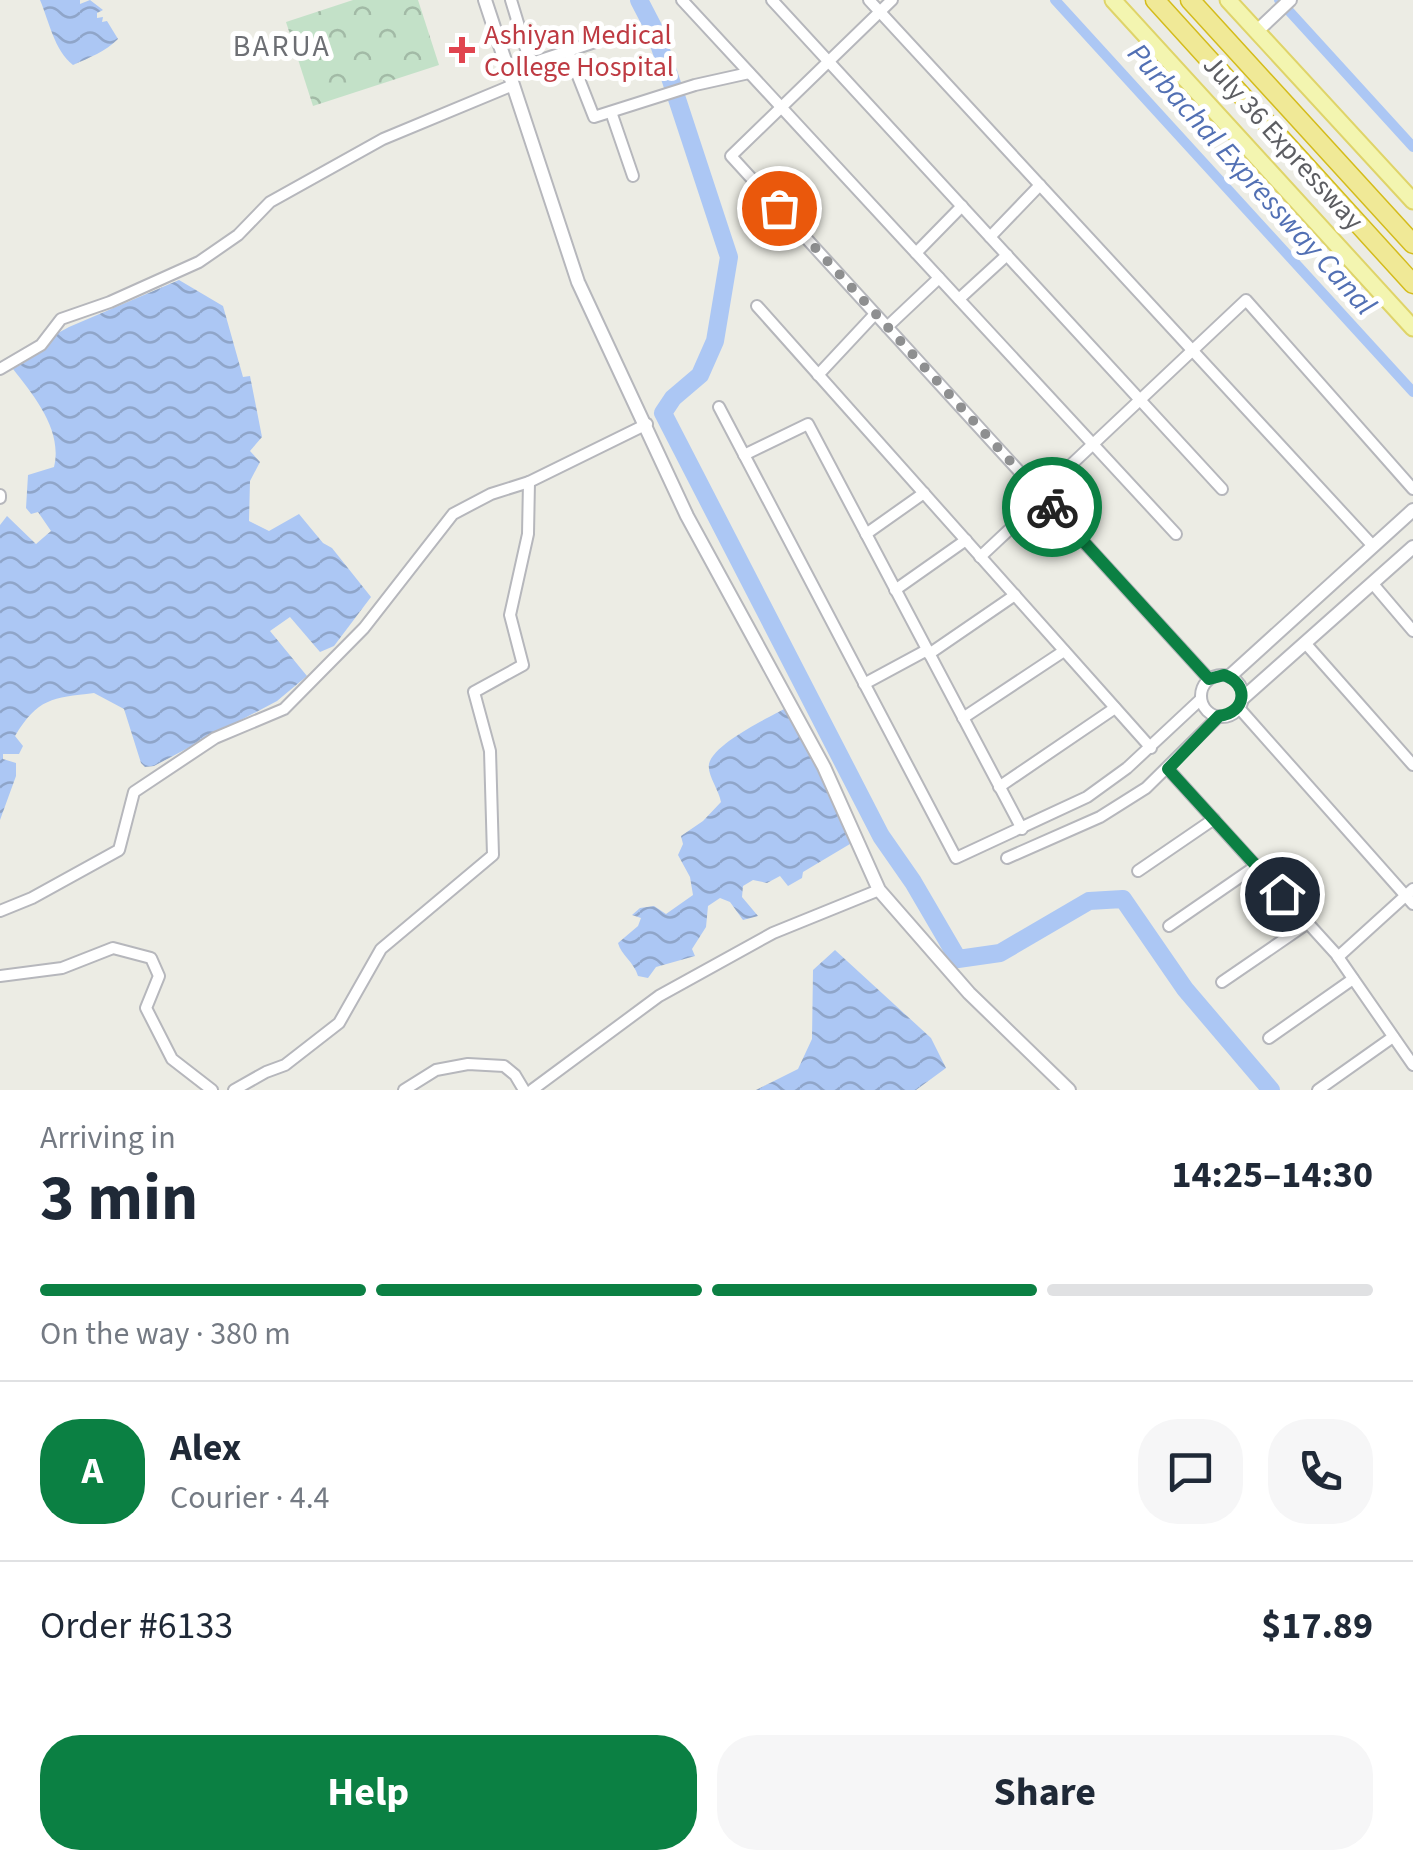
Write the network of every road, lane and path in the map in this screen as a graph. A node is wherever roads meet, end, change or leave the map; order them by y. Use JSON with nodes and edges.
{"nodes":[{"id":1,"x":484,"y":0,"type":"edge"},
{"id":2,"x":511,"y":0,"type":"edge"},
{"id":3,"x":678,"y":0,"type":"edge"},
{"id":4,"x":772,"y":0,"type":"edge"},
{"id":5,"x":869,"y":0,"type":"edge"},
{"id":6,"x":892,"y":0,"type":"edge"},
{"id":7,"x":1114,"y":0,"type":"edge"},
{"id":8,"x":1155,"y":0,"type":"edge"},
{"id":9,"x":1190,"y":0,"type":"edge"},
{"id":10,"x":1228,"y":0,"type":"edge"},
{"id":11,"x":1290,"y":0,"type":"edge"},
{"id":12,"x":880,"y":12,"type":"junction"},
{"id":13,"x":1264,"y":25,"type":"junction"},
{"id":14,"x":622,"y":33,"type":"dead end"},
{"id":15,"x":568,"y":51,"type":"junction"},
{"id":16,"x":829,"y":62,"type":"junction"},
{"id":17,"x":749,"y":73,"type":"junction"},
{"id":18,"x":512,"y":86,"type":"junction"},
{"id":19,"x":778,"y":108,"type":"junction"},
{"id":20,"x":610,"y":112,"type":"junction"},
{"id":21,"x":633,"y":176,"type":"dead end"},
{"id":22,"x":1040,"y":186,"type":"junction"},
{"id":23,"x":1413,"y":200,"type":"edge"},
{"id":24,"x":962,"y":206,"type":"junction"},
{"id":25,"x":990,"y":237,"type":"junction"},
{"id":26,"x":1413,"y":244,"type":"edge"},
{"id":27,"x":916,"y":253,"type":"junction"},
{"id":28,"x":1007,"y":255,"type":"junction"},
{"id":29,"x":940,"y":278,"type":"junction"},
{"id":30,"x":1413,"y":284,"type":"edge"},
{"id":31,"x":959,"y":299,"type":"junction"},
{"id":32,"x":757,"y":306,"type":"dead end"},
{"id":33,"x":875,"y":314,"type":"junction"},
{"id":34,"x":887,"y":327,"type":"junction"},
{"id":35,"x":1413,"y":328,"type":"edge"},
{"id":36,"x":1192,"y":350,"type":"junction"},
{"id":37,"x":0,"y":369,"type":"edge"},
{"id":38,"x":818,"y":375,"type":"junction"},
{"id":39,"x":1140,"y":400,"type":"junction"},
{"id":40,"x":720,"y":407,"type":"dead end"},
{"id":41,"x":647,"y":424,"type":"junction"},
{"id":42,"x":1093,"y":444,"type":"junction"},
{"id":43,"x":744,"y":455,"type":"junction"},
{"id":44,"x":529,"y":482,"type":"junction"},
{"id":45,"x":1222,"y":489,"type":"dead end"},
{"id":46,"x":1413,"y":489,"type":"edge"},
{"id":47,"x":924,"y":493,"type":"junction"},
{"id":48,"x":1042,"y":496,"type":"junction"},
{"id":49,"x":1413,"y":510,"type":"edge"},
{"id":50,"x":866,"y":534,"type":"junction"},
{"id":51,"x":1176,"y":534,"type":"dead end"},
{"id":52,"x":966,"y":540,"type":"junction"},
{"id":53,"x":1373,"y":546,"type":"junction"},
{"id":54,"x":1413,"y":548,"type":"edge"},
{"id":55,"x":980,"y":556,"type":"junction"},
{"id":56,"x":1372,"y":584,"type":"junction"},
{"id":57,"x":896,"y":590,"type":"junction"},
{"id":58,"x":1015,"y":596,"type":"junction"},
{"id":59,"x":1413,"y":630,"type":"edge"},
{"id":60,"x":1306,"y":644,"type":"junction"},
{"id":61,"x":1064,"y":651,"type":"junction"},
{"id":62,"x":928,"y":652,"type":"junction"},
{"id":63,"x":1230,"y":676,"type":"junction"},
{"id":64,"x":1209,"y":679,"type":"junction"},
{"id":65,"x":864,"y":684,"type":"junction"},
{"id":66,"x":1201,"y":698,"type":"junction"},
{"id":67,"x":1240,"y":703,"type":"junction"},
{"id":68,"x":1115,"y":708,"type":"junction"},
{"id":69,"x":1219,"y":716,"type":"junction"},
{"id":70,"x":963,"y":718,"type":"junction"},
{"id":71,"x":1151,"y":748,"type":"junction"},
{"id":72,"x":1413,"y":765,"type":"edge"},
{"id":73,"x":1168,"y":769,"type":"junction"},
{"id":74,"x":999,"y":786,"type":"junction"},
{"id":75,"x":1086,"y":797,"type":"junction"},
{"id":76,"x":1100,"y":818,"type":"junction"},
{"id":77,"x":1214,"y":820,"type":"junction"},
{"id":78,"x":1022,"y":829,"type":"junction"},
{"id":79,"x":1006,"y":858,"type":"dead end"},
{"id":80,"x":1256,"y":866,"type":"junction"},
{"id":81,"x":1138,"y":870,"type":"dead end"},
{"id":82,"x":880,"y":890,"type":"junction"},
{"id":83,"x":1411,"y":896,"type":"edge"},
{"id":84,"x":0,"y":912,"type":"edge"},
{"id":85,"x":1308,"y":923,"type":"junction"},
{"id":86,"x":1169,"y":926,"type":"dead end"},
{"id":87,"x":1338,"y":957,"type":"junction"},
{"id":88,"x":0,"y":976,"type":"edge"},
{"id":89,"x":1353,"y":979,"type":"junction"},
{"id":90,"x":1222,"y":982,"type":"dead end"},
{"id":91,"x":1394,"y":1037,"type":"junction"},
{"id":92,"x":1269,"y":1038,"type":"dead end"},
{"id":93,"x":1413,"y":1065,"type":"edge"},
{"id":94,"x":212,"y":1090,"type":"edge"},
{"id":95,"x":234,"y":1090,"type":"edge"},
{"id":96,"x":404,"y":1090,"type":"edge"},
{"id":97,"x":524,"y":1090,"type":"edge"},
{"id":98,"x":532,"y":1090,"type":"edge"},
{"id":99,"x":1069,"y":1090,"type":"edge"},
{"id":100,"x":1318,"y":1090,"type":"edge"}],
"edges":[{"from":1,"to":18,"type":"street"},
{"from":2,"to":15,"type":"street"},
{"from":3,"to":17,"type":"street"},
{"from":3,"to":19,"type":"street"},
{"from":4,"to":16,"type":"street"},
{"from":5,"to":12,"type":"street"},
{"from":6,"to":12,"type":"street"},
{"from":7,"to":35,"type":"main road"},
{"from":8,"to":30,"type":"highway","name":"July 36 Expressway"},
{"from":9,"to":26,"type":"highway","name":"July 36 Expressway"},
{"from":10,"to":13,"type":"main road"},
{"from":11,"to":13,"type":"street"},
{"from":12,"to":16,"type":"street"},
{"from":12,"to":22,"type":"street"},
{"from":13,"to":23,"type":"main road"},
{"from":14,"to":15,"type":"street"},
{"from":15,"to":20,"type":"street"},
{"from":16,"to":19,"type":"street"},
{"from":16,"to":24,"type":"street"},
{"from":17,"to":19,"type":"street"},
{"from":17,"to":20,"type":"street"},
{"from":18,"to":37,"type":"street"},
{"from":18,"to":41,"type":"street"},
{"from":19,"to":27,"type":"street"},
{"from":19,"to":33,"type":"street"},
{"from":20,"to":21,"type":"street"},
{"from":22,"to":25,"type":"street"},
{"from":22,"to":36,"type":"street"},
{"from":24,"to":25,"type":"street"},
{"from":24,"to":27,"type":"street"},
{"from":25,"to":28,"type":"street"},
{"from":27,"to":29,"type":"street"},
{"from":28,"to":31,"type":"street"},
{"from":28,"to":39,"type":"street"},
{"from":29,"to":31,"type":"street"},
{"from":29,"to":34,"type":"street"},
{"from":31,"to":42,"type":"street"},
{"from":32,"to":38,"type":"street"},
{"from":33,"to":34,"type":"street"},
{"from":33,"to":38,"type":"street"},
{"from":34,"to":48,"type":"street"},
{"from":36,"to":39,"type":"street"},
{"from":36,"to":46,"type":"street"},
{"from":36,"to":53,"type":"street"},
{"from":38,"to":47,"type":"street"},
{"from":39,"to":42,"type":"street"},
{"from":39,"to":45,"type":"street"},
{"from":40,"to":43,"type":"street"},
{"from":41,"to":44,"type":"street"},
{"from":41,"to":82,"type":"street"},
{"from":42,"to":48,"type":"street"},
{"from":42,"to":51,"type":"street"},
{"from":43,"to":50,"type":"street"},
{"from":43,"to":65,"type":"street"},
{"from":44,"to":84,"type":"street"},
{"from":44,"to":95,"type":"street"},
{"from":47,"to":50,"type":"street"},
{"from":47,"to":52,"type":"street"},
{"from":48,"to":55,"type":"street"},
{"from":48,"to":64,"type":"street"},
{"from":49,"to":53,"type":"street"},
{"from":50,"to":57,"type":"street"},
{"from":52,"to":55,"type":"street"},
{"from":52,"to":57,"type":"street"},
{"from":53,"to":63,"type":"street"},
{"from":54,"to":56,"type":"street"},
{"from":55,"to":58,"type":"street"},
{"from":56,"to":59,"type":"street"},
{"from":56,"to":60,"type":"street"},
{"from":57,"to":62,"type":"street"},
{"from":58,"to":61,"type":"street"},
{"from":58,"to":62,"type":"street"},
{"from":60,"to":67,"type":"street"},
{"from":60,"to":72,"type":"street"},
{"from":61,"to":68,"type":"street"},
{"from":61,"to":70,"type":"street"},
{"from":62,"to":65,"type":"street"},
{"from":62,"to":70,"type":"street"},
{"from":63,"to":64,"type":"street"},
{"from":63,"to":67,"type":"street"},
{"from":64,"to":66,"type":"street"},
{"from":65,"to":78,"type":"street"},
{"from":66,"to":69,"type":"street"},
{"from":66,"to":71,"type":"street"},
{"from":67,"to":69,"type":"street"},
{"from":67,"to":83,"type":"street"},
{"from":68,"to":71,"type":"street"},
{"from":68,"to":74,"type":"street"},
{"from":69,"to":73,"type":"street"},
{"from":70,"to":74,"type":"street"},
{"from":71,"to":75,"type":"street"},
{"from":73,"to":76,"type":"street"},
{"from":73,"to":77,"type":"street"},
{"from":74,"to":78,"type":"street"},
{"from":75,"to":76,"type":"street"},
{"from":75,"to":78,"type":"street"},
{"from":76,"to":79,"type":"street"},
{"from":77,"to":80,"type":"street"},
{"from":77,"to":81,"type":"street"},
{"from":80,"to":85,"type":"street"},
{"from":80,"to":86,"type":"street"},
{"from":82,"to":98,"type":"street"},
{"from":82,"to":99,"type":"street"},
{"from":83,"to":87,"type":"street"},
{"from":85,"to":87,"type":"street"},
{"from":85,"to":90,"type":"street"},
{"from":87,"to":89,"type":"street"},
{"from":88,"to":94,"type":"street"},
{"from":89,"to":91,"type":"street"},
{"from":89,"to":92,"type":"street"},
{"from":91,"to":93,"type":"street"},
{"from":91,"to":100,"type":"street"},
{"from":96,"to":97,"type":"street"}]}
